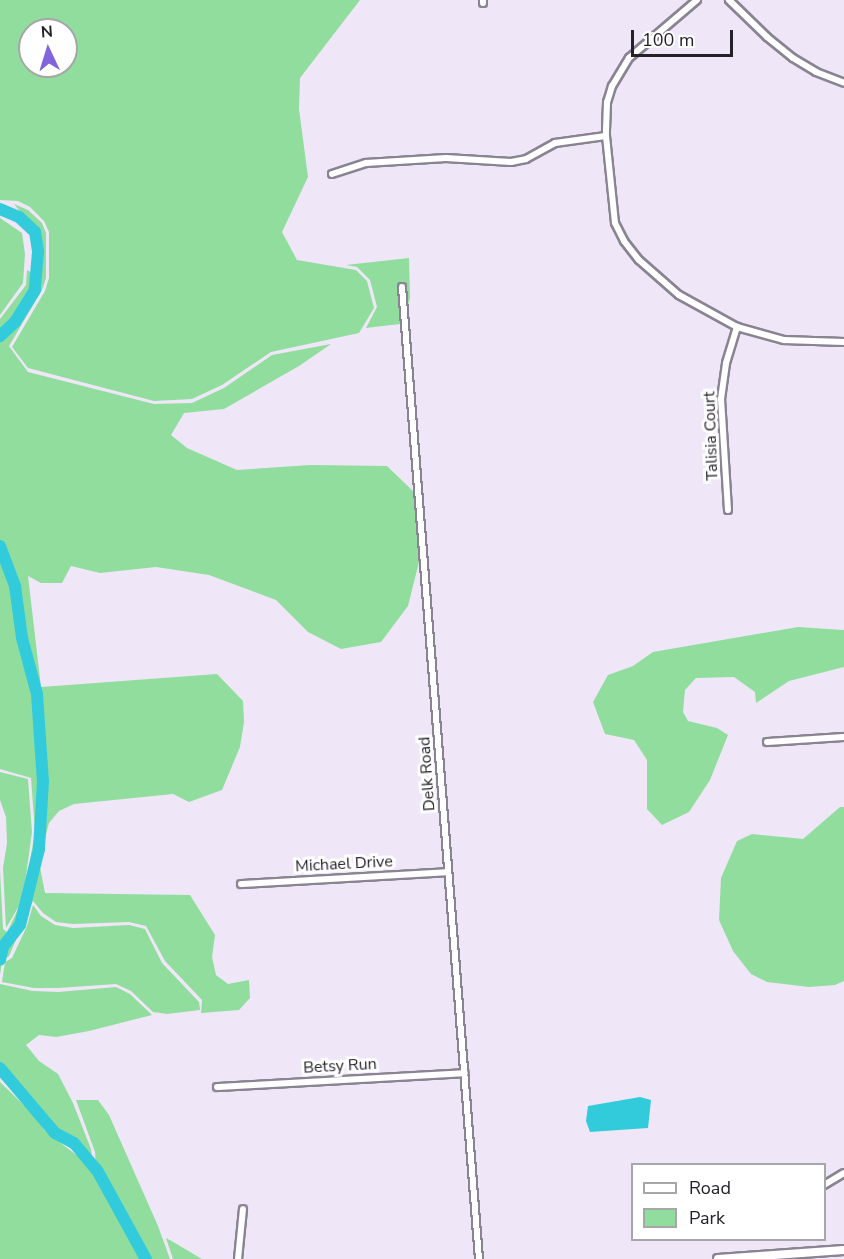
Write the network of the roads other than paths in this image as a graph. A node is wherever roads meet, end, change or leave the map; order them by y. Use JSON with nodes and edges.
{"nodes":[{"id":1,"x":697,"y":0,"type":"edge"},
{"id":2,"x":729,"y":0,"type":"edge"},
{"id":3,"x":843,"y":80,"type":"edge"},
{"id":4,"x":606,"y":136,"type":"junction"},
{"id":5,"x":332,"y":174,"type":"dead end"},
{"id":6,"x":402,"y":287,"type":"dead end"},
{"id":7,"x":737,"y":327,"type":"junction"},
{"id":8,"x":844,"y":342,"type":"edge"},
{"id":9,"x":728,"y":510,"type":"dead end"},
{"id":10,"x":844,"y":737,"type":"edge"},
{"id":11,"x":767,"y":742,"type":"dead end"},
{"id":12,"x":448,"y":872,"type":"junction"},
{"id":13,"x":241,"y":884,"type":"dead end"},
{"id":14,"x":465,"y":1073,"type":"junction"},
{"id":15,"x":217,"y":1087,"type":"dead end"},
{"id":16,"x":844,"y":1173,"type":"edge"},
{"id":17,"x":826,"y":1184,"type":"edge"},
{"id":18,"x":243,"y":1209,"type":"dead end"},
{"id":19,"x":844,"y":1250,"type":"edge"},
{"id":20,"x":238,"y":1259,"type":"edge"},
{"id":21,"x":479,"y":1259,"type":"edge"},
{"id":22,"x":718,"y":1259,"type":"edge"}],
"edges":[{"from":1,"to":4,"type":"street"},
{"from":2,"to":3,"type":"street"},
{"from":4,"to":5,"type":"street"},
{"from":4,"to":7,"type":"street"},
{"from":6,"to":12,"type":"street","name":"Delk Road"},
{"from":7,"to":8,"type":"street"},
{"from":7,"to":9,"type":"street","name":"Talisia Court"},
{"from":10,"to":11,"type":"street"},
{"from":12,"to":13,"type":"street","name":"Michael Drive"},
{"from":12,"to":14,"type":"street","name":"Delk Road"},
{"from":14,"to":15,"type":"street","name":"Betsy Run"},
{"from":14,"to":21,"type":"street","name":"Delk Road"},
{"from":16,"to":17,"type":"street"},
{"from":18,"to":20,"type":"street"},
{"from":19,"to":22,"type":"street"}]}
